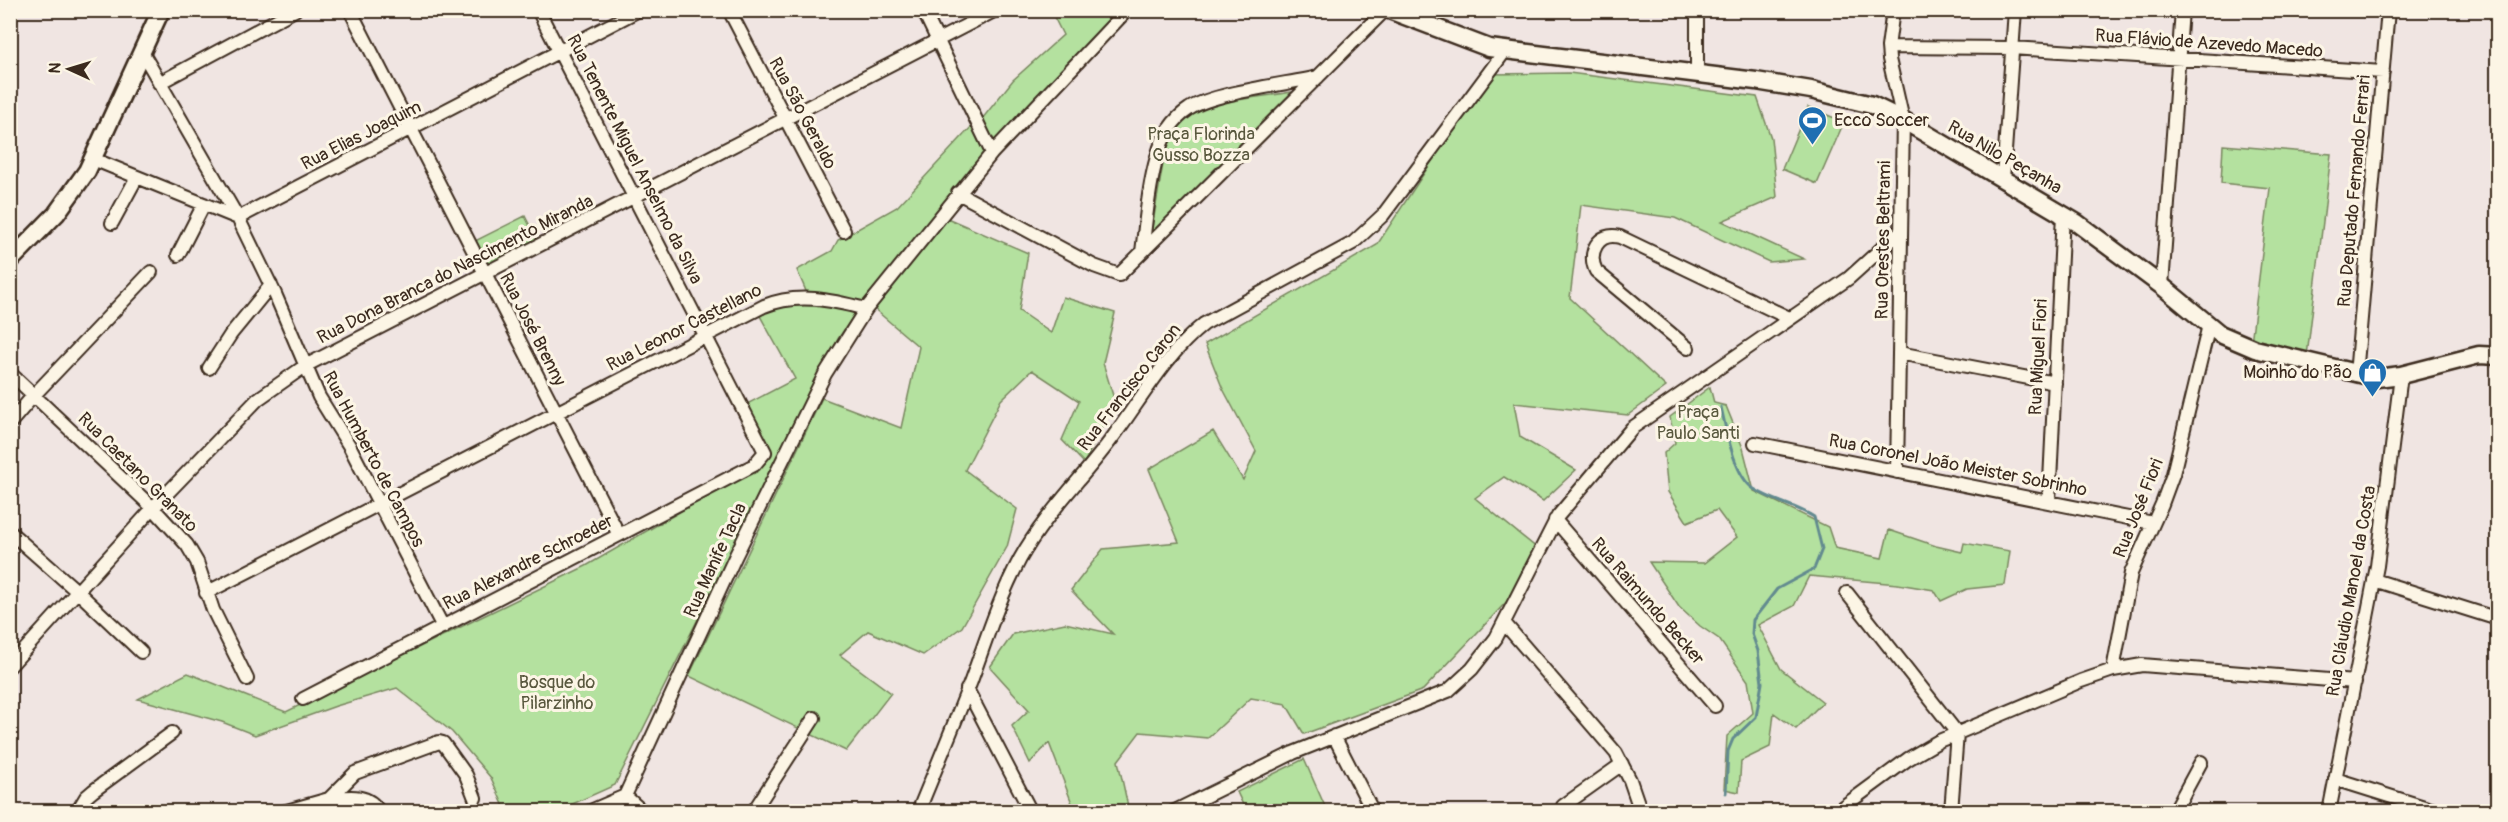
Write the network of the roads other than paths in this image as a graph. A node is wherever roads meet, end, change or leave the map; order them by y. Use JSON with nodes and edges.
{"nodes":[{"id":1,"x":161,"y":10,"type":"edge"},
{"id":2,"x":295,"y":10,"type":"edge"},
{"id":3,"x":350,"y":10,"type":"edge"},
{"id":4,"x":538,"y":10,"type":"edge"},
{"id":5,"x":639,"y":10,"type":"edge"},
{"id":6,"x":729,"y":10,"type":"edge"},
{"id":7,"x":923,"y":10,"type":"edge"},
{"id":8,"x":996,"y":10,"type":"edge"},
{"id":9,"x":1127,"y":10,"type":"edge"},
{"id":10,"x":1384,"y":10,"type":"edge"},
{"id":11,"x":1389,"y":10,"type":"edge"},
{"id":12,"x":1697,"y":10,"type":"edge"},
{"id":13,"x":1893,"y":10,"type":"edge"},
{"id":14,"x":2015,"y":10,"type":"edge"},
{"id":15,"x":2182,"y":10,"type":"edge"},
{"id":16,"x":2388,"y":10,"type":"edge"},
{"id":17,"x":939,"y":40,"type":"junction"},
{"id":18,"x":1888,"y":47,"type":"junction"},
{"id":19,"x":2012,"y":48,"type":"junction"},
{"id":20,"x":1505,"y":51,"type":"junction"},
{"id":21,"x":142,"y":52,"type":"junction"},
{"id":22,"x":560,"y":52,"type":"junction"},
{"id":23,"x":2178,"y":59,"type":"junction"},
{"id":24,"x":1697,"y":72,"type":"junction"},
{"id":25,"x":2383,"y":72,"type":"junction"},
{"id":26,"x":1318,"y":77,"type":"junction"},
{"id":27,"x":159,"y":83,"type":"junction"},
{"id":28,"x":786,"y":119,"type":"junction"},
{"id":29,"x":1903,"y":120,"type":"junction"},
{"id":30,"x":410,"y":129,"type":"junction"},
{"id":31,"x":993,"y":153,"type":"junction"},
{"id":32,"x":93,"y":159,"type":"junction"},
{"id":33,"x":136,"y":177,"type":"junction"},
{"id":34,"x":2002,"y":179,"type":"junction"},
{"id":35,"x":958,"y":193,"type":"junction"},
{"id":36,"x":634,"y":197,"type":"junction"},
{"id":37,"x":204,"y":204,"type":"junction"},
{"id":38,"x":2063,"y":214,"type":"junction"},
{"id":39,"x":238,"y":218,"type":"junction"},
{"id":40,"x":112,"y":223,"type":"dead end"},
{"id":41,"x":844,"y":231,"type":"dead end"},
{"id":42,"x":1901,"y":231,"type":"junction"},
{"id":43,"x":1142,"y":252,"type":"junction"},
{"id":44,"x":178,"y":255,"type":"dead end"},
{"id":45,"x":10,"y":261,"type":"edge"},
{"id":46,"x":151,"y":272,"type":"dead end"},
{"id":47,"x":485,"y":274,"type":"junction"},
{"id":48,"x":271,"y":285,"type":"junction"},
{"id":49,"x":2162,"y":286,"type":"junction"},
{"id":50,"x":866,"y":309,"type":"junction"},
{"id":51,"x":1789,"y":318,"type":"junction"},
{"id":52,"x":2209,"y":326,"type":"junction"},
{"id":53,"x":705,"y":336,"type":"junction"},
{"id":54,"x":1688,"y":348,"type":"dead end"},
{"id":55,"x":1899,"y":353,"type":"junction"},
{"id":56,"x":2498,"y":356,"type":"edge"},
{"id":57,"x":305,"y":366,"type":"junction"},
{"id":58,"x":209,"y":368,"type":"dead end"},
{"id":59,"x":10,"y":373,"type":"edge"},
{"id":60,"x":2356,"y":375,"type":"junction"},
{"id":61,"x":2401,"y":375,"type":"junction"},
{"id":62,"x":2055,"y":383,"type":"junction"},
{"id":63,"x":34,"y":395,"type":"junction"},
{"id":64,"x":556,"y":413,"type":"junction"},
{"id":65,"x":10,"y":423,"type":"edge"},
{"id":66,"x":1755,"y":443,"type":"dead end"},
{"id":67,"x":765,"y":452,"type":"joint"},
{"id":68,"x":1897,"y":472,"type":"junction"},
{"id":69,"x":2049,"y":502,"type":"junction"},
{"id":70,"x":380,"y":504,"type":"junction"},
{"id":71,"x":153,"y":508,"type":"junction"},
{"id":72,"x":1555,"y":520,"type":"junction"},
{"id":73,"x":2154,"y":523,"type":"junction"},
{"id":74,"x":10,"y":532,"type":"edge"},
{"id":75,"x":619,"y":536,"type":"junction"},
{"id":76,"x":2374,"y":579,"type":"junction"},
{"id":77,"x":78,"y":592,"type":"junction"},
{"id":78,"x":206,"y":593,"type":"junction"},
{"id":79,"x":1847,"y":593,"type":"dead end"},
{"id":80,"x":2498,"y":619,"type":"edge"},
{"id":81,"x":1505,"y":624,"type":"junction"},
{"id":82,"x":443,"y":627,"type":"junction"},
{"id":83,"x":141,"y":652,"type":"dead end"},
{"id":84,"x":10,"y":666,"type":"edge"},
{"id":85,"x":2113,"y":670,"type":"junction"},
{"id":86,"x":247,"y":679,"type":"dead end"},
{"id":87,"x":2355,"y":681,"type":"junction"},
{"id":88,"x":968,"y":689,"type":"junction"},
{"id":89,"x":303,"y":699,"type":"dead end"},
{"id":90,"x":1714,"y":706,"type":"dead end"},
{"id":91,"x":814,"y":718,"type":"dead end"},
{"id":92,"x":172,"y":733,"type":"dead end"},
{"id":93,"x":1957,"y":733,"type":"junction"},
{"id":94,"x":1334,"y":736,"type":"junction"},
{"id":95,"x":2201,"y":762,"type":"dead end"},
{"id":96,"x":1622,"y":764,"type":"junction"},
{"id":97,"x":2335,"y":779,"type":"junction"},
{"id":98,"x":625,"y":796,"type":"junction"},
{"id":99,"x":475,"y":798,"type":"dead end"},
{"id":100,"x":329,"y":799,"type":"junction"},
{"id":101,"x":1563,"y":806,"type":"dead end"},
{"id":102,"x":1178,"y":810,"type":"edge"},
{"id":103,"x":77,"y":812,"type":"edge"},
{"id":104,"x":283,"y":812,"type":"edge"},
{"id":105,"x":379,"y":812,"type":"edge"},
{"id":106,"x":588,"y":812,"type":"edge"},
{"id":107,"x":643,"y":812,"type":"edge"},
{"id":108,"x":753,"y":812,"type":"edge"},
{"id":109,"x":918,"y":812,"type":"edge"},
{"id":110,"x":1031,"y":812,"type":"edge"},
{"id":111,"x":1373,"y":812,"type":"edge"},
{"id":112,"x":1641,"y":812,"type":"edge"},
{"id":113,"x":1836,"y":812,"type":"edge"},
{"id":114,"x":1951,"y":812,"type":"edge"},
{"id":115,"x":2174,"y":812,"type":"edge"},
{"id":116,"x":2329,"y":812,"type":"edge"},
{"id":117,"x":2440,"y":812,"type":"edge"}],
"edges":[{"from":1,"to":21,"type":"main road"},
{"from":2,"to":27,"type":"street"},
{"from":3,"to":30,"type":"street","name":"Rua José Brenny"},
{"from":4,"to":22,"type":"street","name":"Rua Tenente Miguel Anselmo da Silva"},
{"from":5,"to":22,"type":"street","name":"Rua Elias Joaquim"},
{"from":6,"to":28,"type":"street","name":"Rua São Geraldo"},
{"from":7,"to":17,"type":"street"},
{"from":8,"to":17,"type":"street","name":"Rua Dona Branca do Nascimento Miranda"},
{"from":9,"to":31,"type":"street"},
{"from":10,"to":26,"type":"street"},
{"from":11,"to":20,"type":"main road","name":"Rua Nilo Peçanha"},
{"from":12,"to":24,"type":"street"},
{"from":13,"to":18,"type":"street","name":"Rua Orestes Beltrami"},
{"from":14,"to":19,"type":"street"},
{"from":15,"to":23,"type":"street"},
{"from":16,"to":25,"type":"street","name":"Rua Deputado Fernando Ferrari"},
{"from":17,"to":28,"type":"street","name":"Rua Dona Branca do Nascimento Miranda"},
{"from":17,"to":31,"type":"street"},
{"from":18,"to":19,"type":"street","name":"Rua Flávio de Azevedo Macedo"},
{"from":18,"to":29,"type":"street","name":"Rua Orestes Beltrami"},
{"from":19,"to":23,"type":"street","name":"Rua Flávio de Azevedo Macedo"},
{"from":19,"to":34,"type":"street"},
{"from":20,"to":24,"type":"main road","name":"Rua Nilo Peçanha"},
{"from":20,"to":88,"type":"street","name":"Rua Francisco Caron"},
{"from":21,"to":27,"type":"street","name":"Rua Humberto de Campos"},
{"from":21,"to":32,"type":"main road"},
{"from":22,"to":30,"type":"street","name":"Rua Elias Joaquim"},
{"from":22,"to":36,"type":"street","name":"Rua Tenente Miguel Anselmo da Silva"},
{"from":23,"to":25,"type":"street","name":"Rua Flávio de Azevedo Macedo"},
{"from":23,"to":49,"type":"street"},
{"from":24,"to":29,"type":"main road","name":"Rua Nilo Peçanha"},
{"from":25,"to":60,"type":"street","name":"Rua Deputado Fernando Ferrari"},
{"from":26,"to":43,"type":"street"},
{"from":26,"to":43,"type":"street"},
{"from":27,"to":39,"type":"street","name":"Rua Humberto de Campos"},
{"from":28,"to":36,"type":"street","name":"Rua Dona Branca do Nascimento Miranda"},
{"from":28,"to":41,"type":"street","name":"Rua São Geraldo"},
{"from":29,"to":34,"type":"main road","name":"Rua Nilo Peçanha"},
{"from":29,"to":42,"type":"street","name":"Rua Orestes Beltrami"},
{"from":30,"to":39,"type":"street","name":"Rua Elias Joaquim"},
{"from":30,"to":47,"type":"street","name":"Rua José Brenny"},
{"from":31,"to":35,"type":"street"},
{"from":32,"to":33,"type":"street"},
{"from":32,"to":45,"type":"main road"},
{"from":33,"to":37,"type":"street"},
{"from":33,"to":40,"type":"street"},
{"from":34,"to":38,"type":"main road","name":"Rua Nilo Peçanha"},
{"from":35,"to":43,"type":"street"},
{"from":35,"to":50,"type":"street"},
{"from":36,"to":47,"type":"street","name":"Rua Dona Branca do Nascimento Miranda"},
{"from":36,"to":53,"type":"street","name":"Rua Tenente Miguel Anselmo da Silva"},
{"from":37,"to":39,"type":"street"},
{"from":37,"to":44,"type":"street"},
{"from":38,"to":49,"type":"main road","name":"Rua Nilo Peçanha"},
{"from":38,"to":62,"type":"street","name":"Rua Miguel Fiori"},
{"from":39,"to":48,"type":"street","name":"Rua Humberto de Campos"},
{"from":42,"to":51,"type":"street"},
{"from":42,"to":55,"type":"street","name":"Rua Orestes Beltrami"},
{"from":46,"to":63,"type":"street"},
{"from":47,"to":57,"type":"street","name":"Rua Dona Branca do Nascimento Miranda"},
{"from":47,"to":64,"type":"street","name":"Rua José Brenny"},
{"from":48,"to":57,"type":"street","name":"Rua Humberto de Campos"},
{"from":48,"to":58,"type":"street"},
{"from":49,"to":52,"type":"main road","name":"Rua Nilo Peçanha"},
{"from":50,"to":53,"type":"street","name":"Rua Leonor Castellano"},
{"from":50,"to":98,"type":"street","name":"Rua Manife Tacla"},
{"from":51,"to":54,"type":"street"},
{"from":51,"to":72,"type":"street"},
{"from":52,"to":60,"type":"main road","name":"Rua Nilo Peçanha"},
{"from":52,"to":73,"type":"street","name":"Rua José Fiori"},
{"from":53,"to":64,"type":"street","name":"Rua Leonor Castellano"},
{"from":53,"to":67,"type":"street","name":"Rua Tenente Miguel Anselmo da Silva"},
{"from":55,"to":62,"type":"street"},
{"from":55,"to":68,"type":"street","name":"Rua Orestes Beltrami"},
{"from":56,"to":61,"type":"main road","name":"Rua Nilo Peçanha"},
{"from":57,"to":70,"type":"street","name":"Rua Humberto de Campos"},
{"from":57,"to":71,"type":"street","name":"Rua Dona Branca do Nascimento Miranda"},
{"from":59,"to":63,"type":"street","name":"Rua Caetano Granato"},
{"from":60,"to":61,"type":"main road","name":"Rua Nilo Peçanha"},
{"from":61,"to":76,"type":"street","name":"Rua Cláudio Manoel da Costa"},
{"from":62,"to":69,"type":"street","name":"Rua Miguel Fiori"},
{"from":63,"to":65,"type":"street"},
{"from":63,"to":71,"type":"street","name":"Rua Caetano Granato"},
{"from":64,"to":70,"type":"street","name":"Rua Leonor Castellano"},
{"from":64,"to":75,"type":"street","name":"Rua José Brenny"},
{"from":66,"to":68,"type":"street","name":"Rua Coronel João Meister Sobrinho"},
{"from":67,"to":75,"type":"street","name":"Rua Alexandre Schroeder"},
{"from":68,"to":69,"type":"street","name":"Rua Coronel João Meister Sobrinho"},
{"from":69,"to":73,"type":"street","name":"Rua Coronel João Meister Sobrinho"},
{"from":70,"to":78,"type":"street","name":"Rua Leonor Castellano"},
{"from":70,"to":82,"type":"street","name":"Rua Humberto de Campos"},
{"from":71,"to":77,"type":"street","name":"Rua Dona Branca do Nascimento Miranda"},
{"from":71,"to":78,"type":"street","name":"Rua Caetano Granato"},
{"from":72,"to":81,"type":"street"},
{"from":72,"to":90,"type":"street","name":"Rua Raimundo Becker"},
{"from":73,"to":85,"type":"street","name":"Rua José Fiori"},
{"from":74,"to":77,"type":"street"},
{"from":75,"to":82,"type":"street","name":"Rua Alexandre Schroeder"},
{"from":76,"to":80,"type":"street"},
{"from":76,"to":87,"type":"street","name":"Rua Cláudio Manoel da Costa"},
{"from":77,"to":83,"type":"street"},
{"from":77,"to":84,"type":"street","name":"Rua Dona Branca do Nascimento Miranda"},
{"from":78,"to":86,"type":"street","name":"Rua Caetano Granato"},
{"from":79,"to":93,"type":"street"},
{"from":81,"to":94,"type":"street"},
{"from":81,"to":96,"type":"street"},
{"from":82,"to":89,"type":"street","name":"Rua Alexandre Schroeder"},
{"from":85,"to":87,"type":"street"},
{"from":85,"to":93,"type":"street"},
{"from":87,"to":97,"type":"street","name":"Rua Cláudio Manoel da Costa"},
{"from":88,"to":109,"type":"street","name":"Rua Francisco Caron"},
{"from":88,"to":110,"type":"street"},
{"from":91,"to":108,"type":"street"},
{"from":92,"to":103,"type":"street"},
{"from":93,"to":113,"type":"street"},
{"from":93,"to":114,"type":"street"},
{"from":94,"to":102,"type":"street"},
{"from":94,"to":111,"type":"street"},
{"from":95,"to":115,"type":"street"},
{"from":96,"to":101,"type":"street"},
{"from":96,"to":112,"type":"street"},
{"from":97,"to":116,"type":"street","name":"Rua Cláudio Manoel da Costa"},
{"from":97,"to":117,"type":"street"},
{"from":98,"to":106,"type":"street"},
{"from":98,"to":107,"type":"street"},
{"from":99,"to":100,"type":"street"},
{"from":100,"to":104,"type":"street"},
{"from":100,"to":105,"type":"street"}]}
